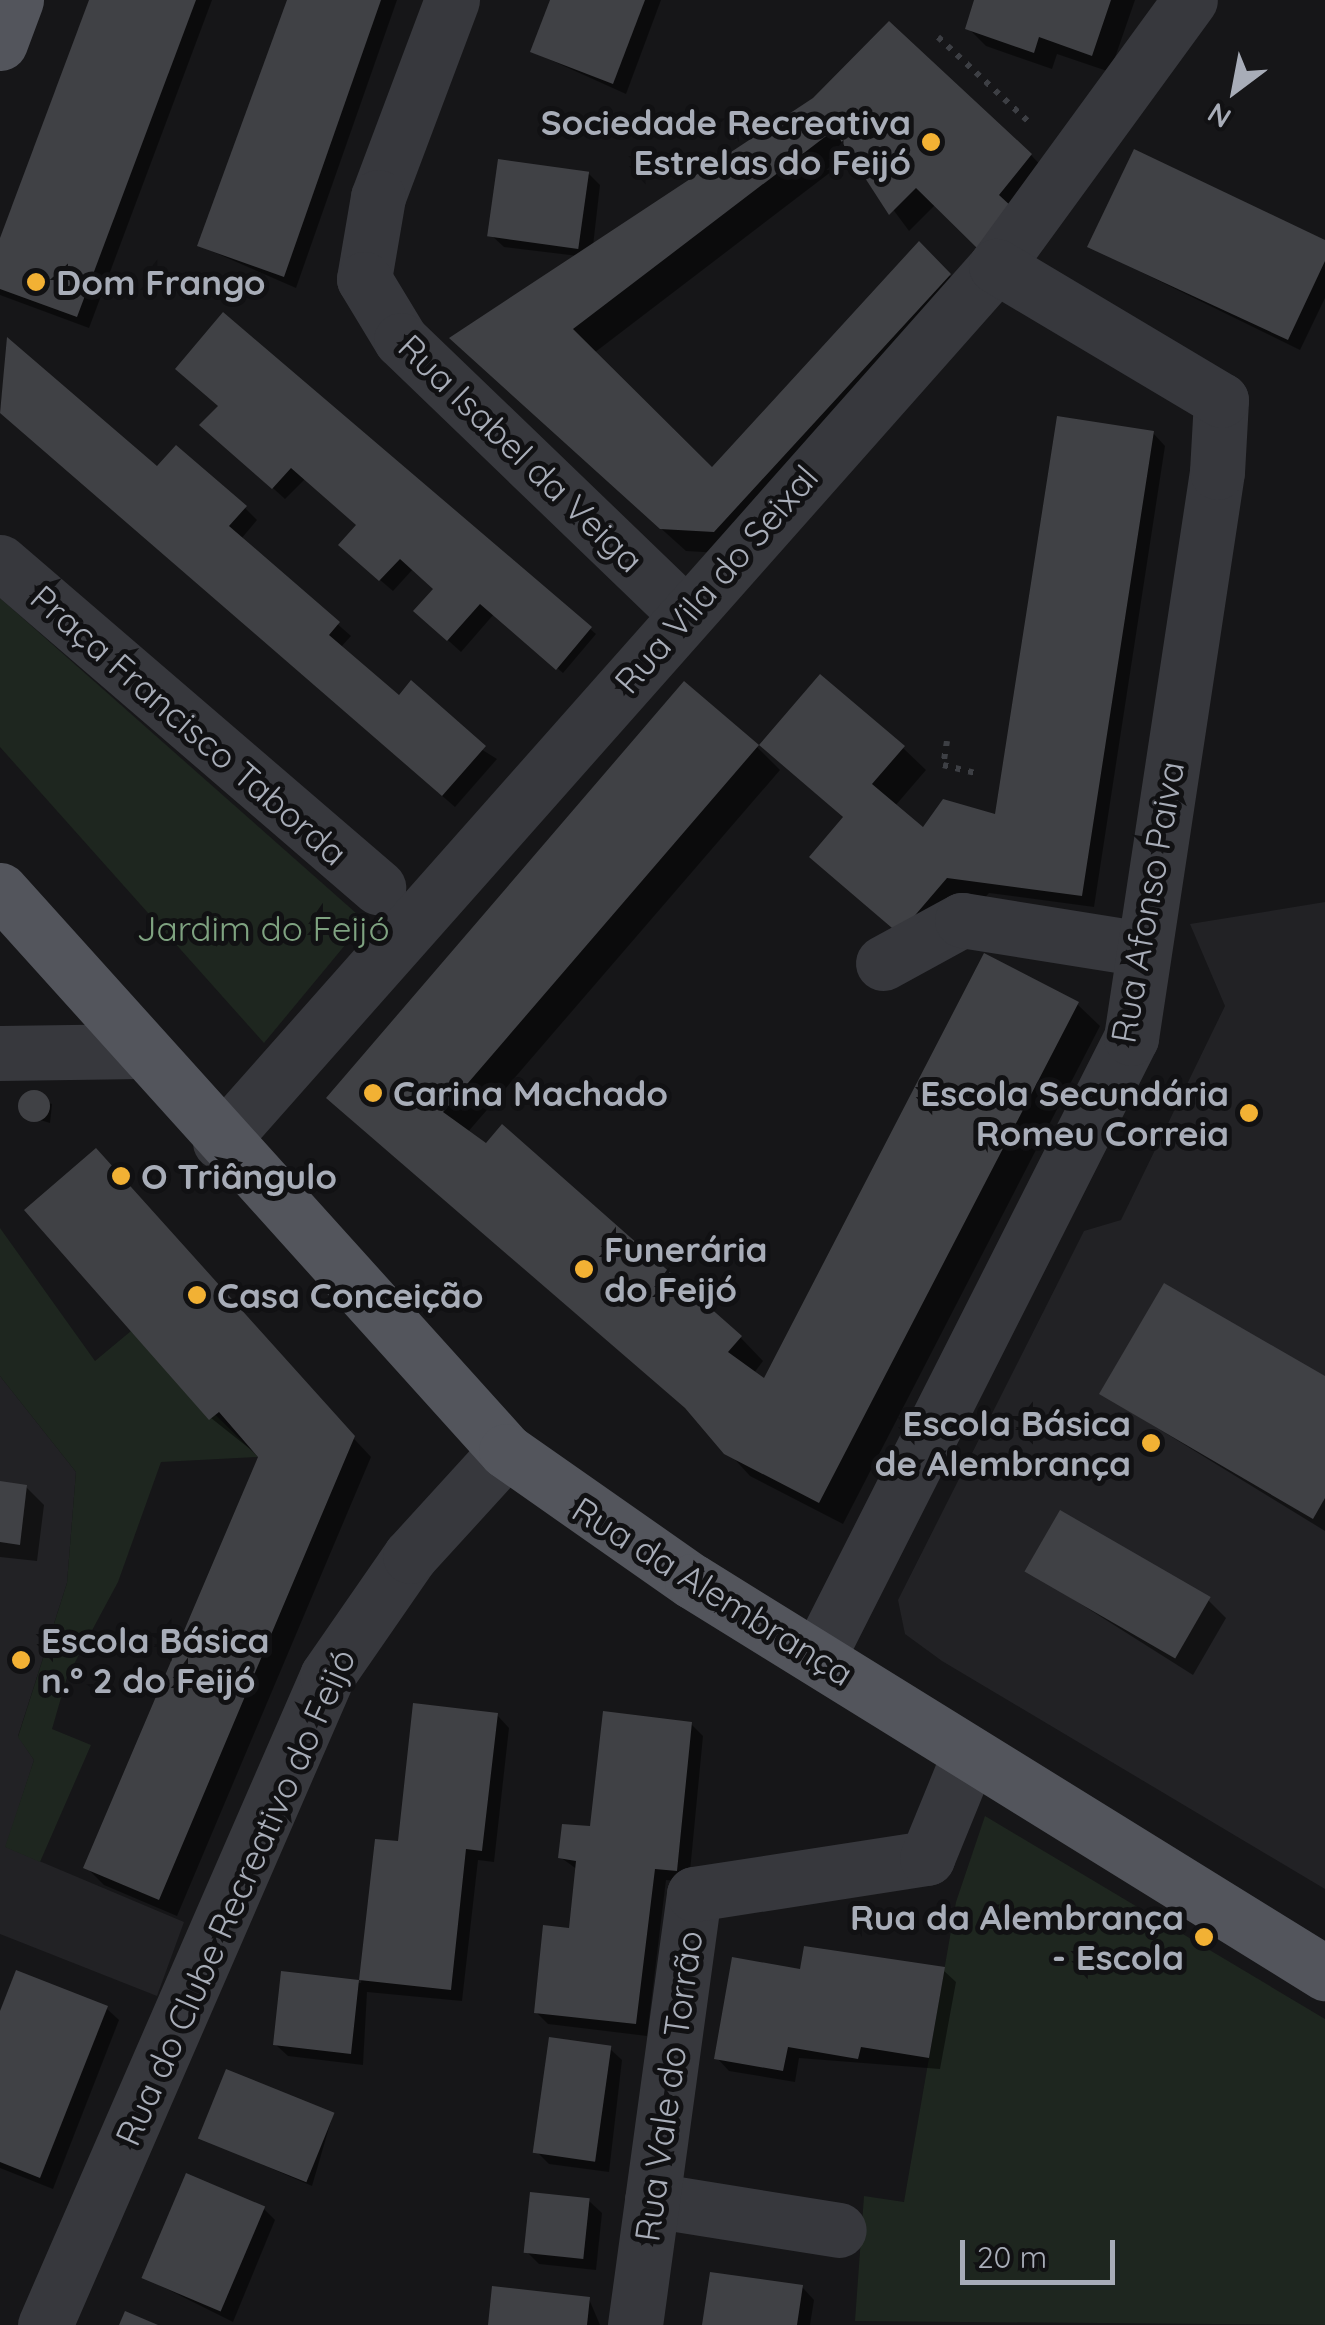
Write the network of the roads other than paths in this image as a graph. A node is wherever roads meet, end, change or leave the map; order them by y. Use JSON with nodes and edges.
{"nodes":[{"id":1,"x":16,"y":0,"type":"edge"},
{"id":2,"x":452,"y":0,"type":"edge"},
{"id":3,"x":1190,"y":0,"type":"edge"},
{"id":4,"x":0,"y":42,"type":"edge"},
{"id":5,"x":996,"y":266,"type":"junction"},
{"id":6,"x":0,"y":562,"type":"edge"},
{"id":7,"x":685,"y":613,"type":"junction"},
{"id":8,"x":378,"y":888,"type":"dead end"},
{"id":9,"x":0,"y":890,"type":"edge"},
{"id":10,"x":1144,"y":949,"type":"junction"},
{"id":11,"x":883,"y":963,"type":"dead end"},
{"id":12,"x":142,"y":1051,"type":"junction"},
{"id":13,"x":0,"y":1053,"type":"edge"},
{"id":14,"x":220,"y":1142,"type":"junction"},
{"id":15,"x":506,"y":1452,"type":"junction"},
{"id":16,"x":818,"y":1658,"type":"junction"},
{"id":17,"x":968,"y":1754,"type":"junction"},
{"id":18,"x":1312,"y":1958,"type":"edge"},
{"id":19,"x":652,"y":2200,"type":"junction"},
{"id":20,"x":839,"y":2230,"type":"dead end"},
{"id":21,"x":45,"y":2325,"type":"edge"},
{"id":22,"x":635,"y":2325,"type":"edge"}],
"edges":[{"from":1,"to":4,"type":"main road"},
{"from":2,"to":7,"type":"street","name":"Rua Isabel da Veiga"},
{"from":3,"to":5,"type":"street","name":"Rua Vila do Seixal"},
{"from":5,"to":7,"type":"street","name":"Rua Vila do Seixal"},
{"from":5,"to":10,"type":"street","name":"Rua Afonso Paiva"},
{"from":6,"to":8,"type":"street","name":"Praça Francisco Taborda"},
{"from":7,"to":14,"type":"street","name":"Rua Vila do Seixal"},
{"from":9,"to":12,"type":"main road"},
{"from":10,"to":11,"type":"street"},
{"from":10,"to":16,"type":"street","name":"Rua Afonso Paiva"},
{"from":12,"to":13,"type":"street"},
{"from":12,"to":14,"type":"main road"},
{"from":14,"to":15,"type":"main road","name":"Rua da Alembrança"},
{"from":15,"to":16,"type":"main road","name":"Rua da Alembrança"},
{"from":15,"to":21,"type":"street","name":"Rua do Clube Recreativo do Feijó"},
{"from":16,"to":17,"type":"main road","name":"Rua da Alembrança"},
{"from":17,"to":18,"type":"main road","name":"Rua da Alembrança"},
{"from":17,"to":19,"type":"street","name":"Rua Vale do Torrão"},
{"from":19,"to":20,"type":"street"},
{"from":19,"to":22,"type":"street","name":"Rua Vale do Torrão"}]}
